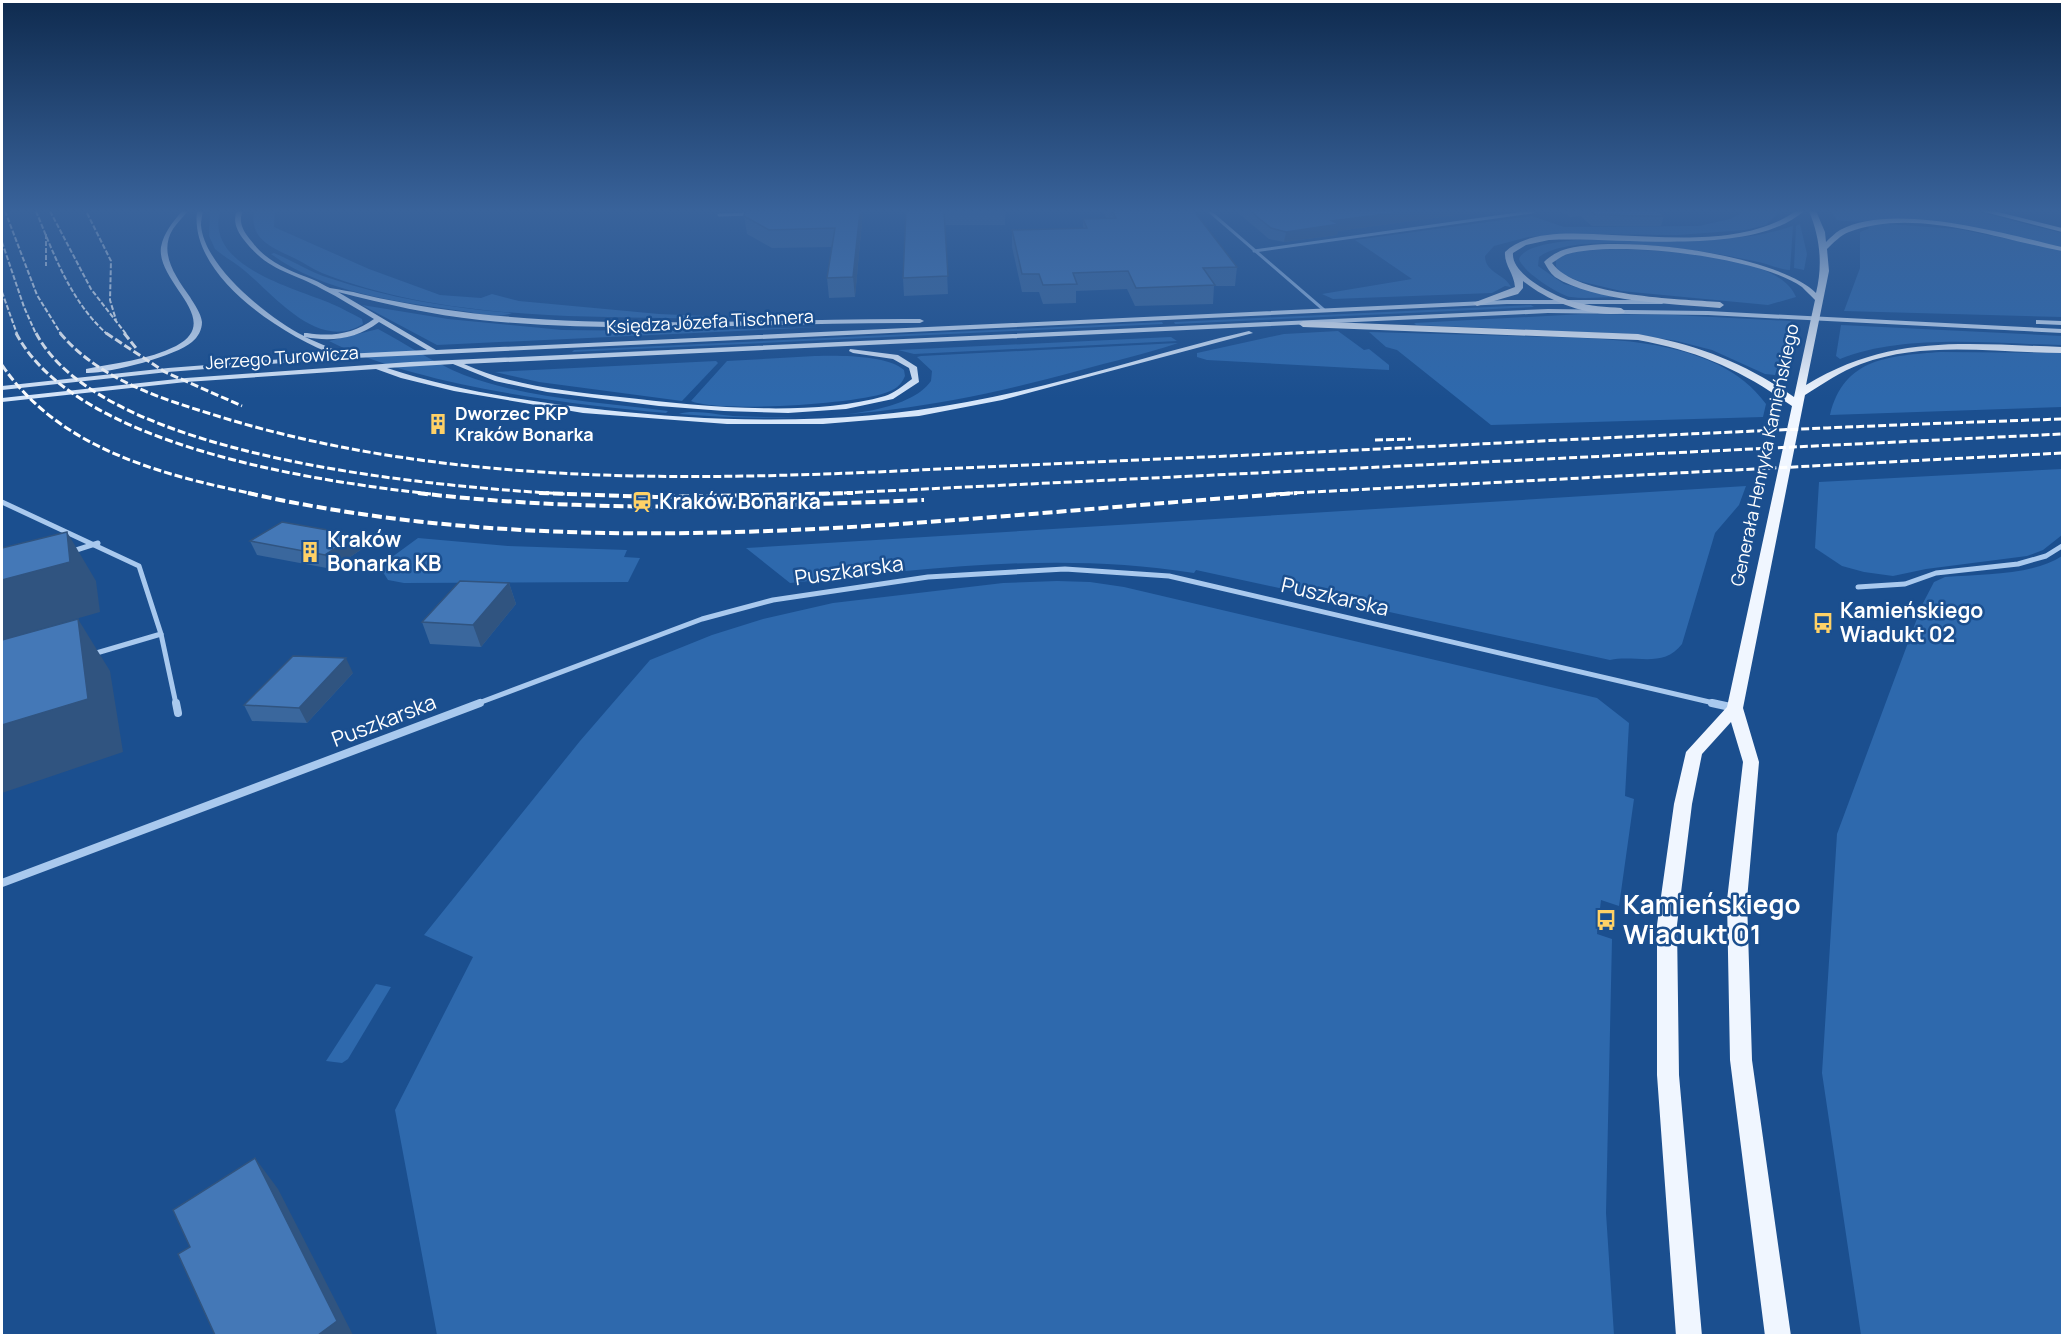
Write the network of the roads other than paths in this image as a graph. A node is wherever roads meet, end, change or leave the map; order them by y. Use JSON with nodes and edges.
{"nodes":[{"id":1,"x":171,"y":273,"type":"edge"},
{"id":2,"x":225,"y":273,"type":"edge"},
{"id":3,"x":292,"y":273,"type":"edge"},
{"id":4,"x":1281,"y":273,"type":"edge"},
{"id":5,"x":1555,"y":273,"type":"edge"},
{"id":6,"x":1784,"y":273,"type":"edge"},
{"id":7,"x":1825,"y":273,"type":"edge"},
{"id":8,"x":1518,"y":274,"type":"joint"},
{"id":9,"x":322,"y":286,"type":"junction"},
{"id":10,"x":1563,"y":301,"type":"junction"},
{"id":11,"x":1477,"y":303,"type":"junction"},
{"id":12,"x":1819,"y":304,"type":"junction"},
{"id":13,"x":1720,"y":305,"type":"junction"},
{"id":14,"x":1324,"y":310,"type":"junction"},
{"id":15,"x":1621,"y":311,"type":"junction"},
{"id":16,"x":1828,"y":316,"type":"junction"},
{"id":17,"x":378,"y":320,"type":"junction"},
{"id":18,"x":2062,"y":323,"type":"edge"},
{"id":19,"x":1303,"y":324,"type":"junction"},
{"id":20,"x":1003,"y":325,"type":"junction"},
{"id":21,"x":1288,"y":325,"type":"junction"},
{"id":22,"x":291,"y":331,"type":"junction"},
{"id":23,"x":2062,"y":332,"type":"edge"},
{"id":24,"x":529,"y":346,"type":"joint"},
{"id":25,"x":768,"y":347,"type":"junction"},
{"id":26,"x":2062,"y":350,"type":"edge"},
{"id":27,"x":566,"y":357,"type":"joint"},
{"id":28,"x":2,"y":387,"type":"edge"},
{"id":29,"x":1801,"y":393,"type":"junction"},
{"id":30,"x":2,"y":400,"type":"edge"},
{"id":31,"x":1798,"y":405,"type":"junction"},
{"id":32,"x":2,"y":502,"type":"edge"},
{"id":33,"x":98,"y":543,"type":"junction"},
{"id":34,"x":2062,"y":546,"type":"edge"},
{"id":35,"x":58,"y":556,"type":"edge"},
{"id":36,"x":1858,"y":587,"type":"dead end"},
{"id":37,"x":161,"y":634,"type":"junction"},
{"id":38,"x":81,"y":657,"type":"edge"},
{"id":39,"x":1735,"y":708,"type":"junction"},
{"id":40,"x":178,"y":713,"type":"dead end"},
{"id":41,"x":2,"y":883,"type":"edge"},
{"id":42,"x":1689,"y":1335,"type":"edge"},
{"id":43,"x":1778,"y":1335,"type":"edge"}],
"edges":[{"from":1,"to":28,"type":"main road"},
{"from":2,"to":22,"type":"main road"},
{"from":3,"to":9,"type":"main road"},
{"from":4,"to":14,"type":"street"},
{"from":5,"to":13,"type":"main road"},
{"from":6,"to":12,"type":"main road"},
{"from":7,"to":12,"type":"main road","name":"Generała Henryka Kamieńskiego"},
{"from":8,"to":10,"type":"main road"},
{"from":8,"to":11,"type":"main road"},
{"from":9,"to":17,"type":"main road"},
{"from":9,"to":20,"type":"main road"},
{"from":10,"to":11,"type":"main road","name":"Księdza Józefa Tischnera"},
{"from":10,"to":13,"type":"main road","name":"Księdza Józefa Tischnera"},
{"from":10,"to":15,"type":"main road"},
{"from":11,"to":14,"type":"main road","name":"Księdza Józefa Tischnera"},
{"from":12,"to":29,"type":"main road","name":"Generała Henryka Kamieńskiego"},
{"from":13,"to":16,"type":"main road","name":"Księdza Józefa Tischnera"},
{"from":14,"to":20,"type":"main road","name":"Księdza Józefa Tischnera"},
{"from":15,"to":16,"type":"main road","name":"Księdza Józefa Tischnera"},
{"from":15,"to":19,"type":"main road","name":"Księdza Józefa Tischnera"},
{"from":16,"to":18,"type":"main road"},
{"from":16,"to":23,"type":"main road"},
{"from":17,"to":22,"type":"main road"},
{"from":17,"to":25,"type":"main road"},
{"from":19,"to":21,"type":"main road","name":"Księdza Józefa Tischnera"},
{"from":19,"to":31,"type":"main road"},
{"from":20,"to":24,"type":"main road","name":"Księdza Józefa Tischnera"},
{"from":21,"to":22,"type":"main road"},
{"from":21,"to":25,"type":"main road","name":"Księdza Józefa Tischnera"},
{"from":24,"to":28,"type":"main road","name":"Jerzego Turowicza"},
{"from":25,"to":27,"type":"main road","name":"Księdza Józefa Tischnera"},
{"from":26,"to":29,"type":"main road"},
{"from":27,"to":30,"type":"main road","name":"Jerzego Turowicza"},
{"from":29,"to":31,"type":"main road","name":"Generała Henryka Kamieńskiego"},
{"from":31,"to":39,"type":"main road","name":"Generała Henryka Kamieńskiego"},
{"from":32,"to":33,"type":"street"},
{"from":33,"to":35,"type":"street"},
{"from":33,"to":37,"type":"street"},
{"from":34,"to":36,"type":"street"},
{"from":37,"to":38,"type":"street"},
{"from":37,"to":40,"type":"street"},
{"from":39,"to":41,"type":"street","name":"Puszkarska"},
{"from":39,"to":42,"type":"main road"},
{"from":39,"to":43,"type":"main road","name":"Generała Henryka Kamieńskiego"}]}
